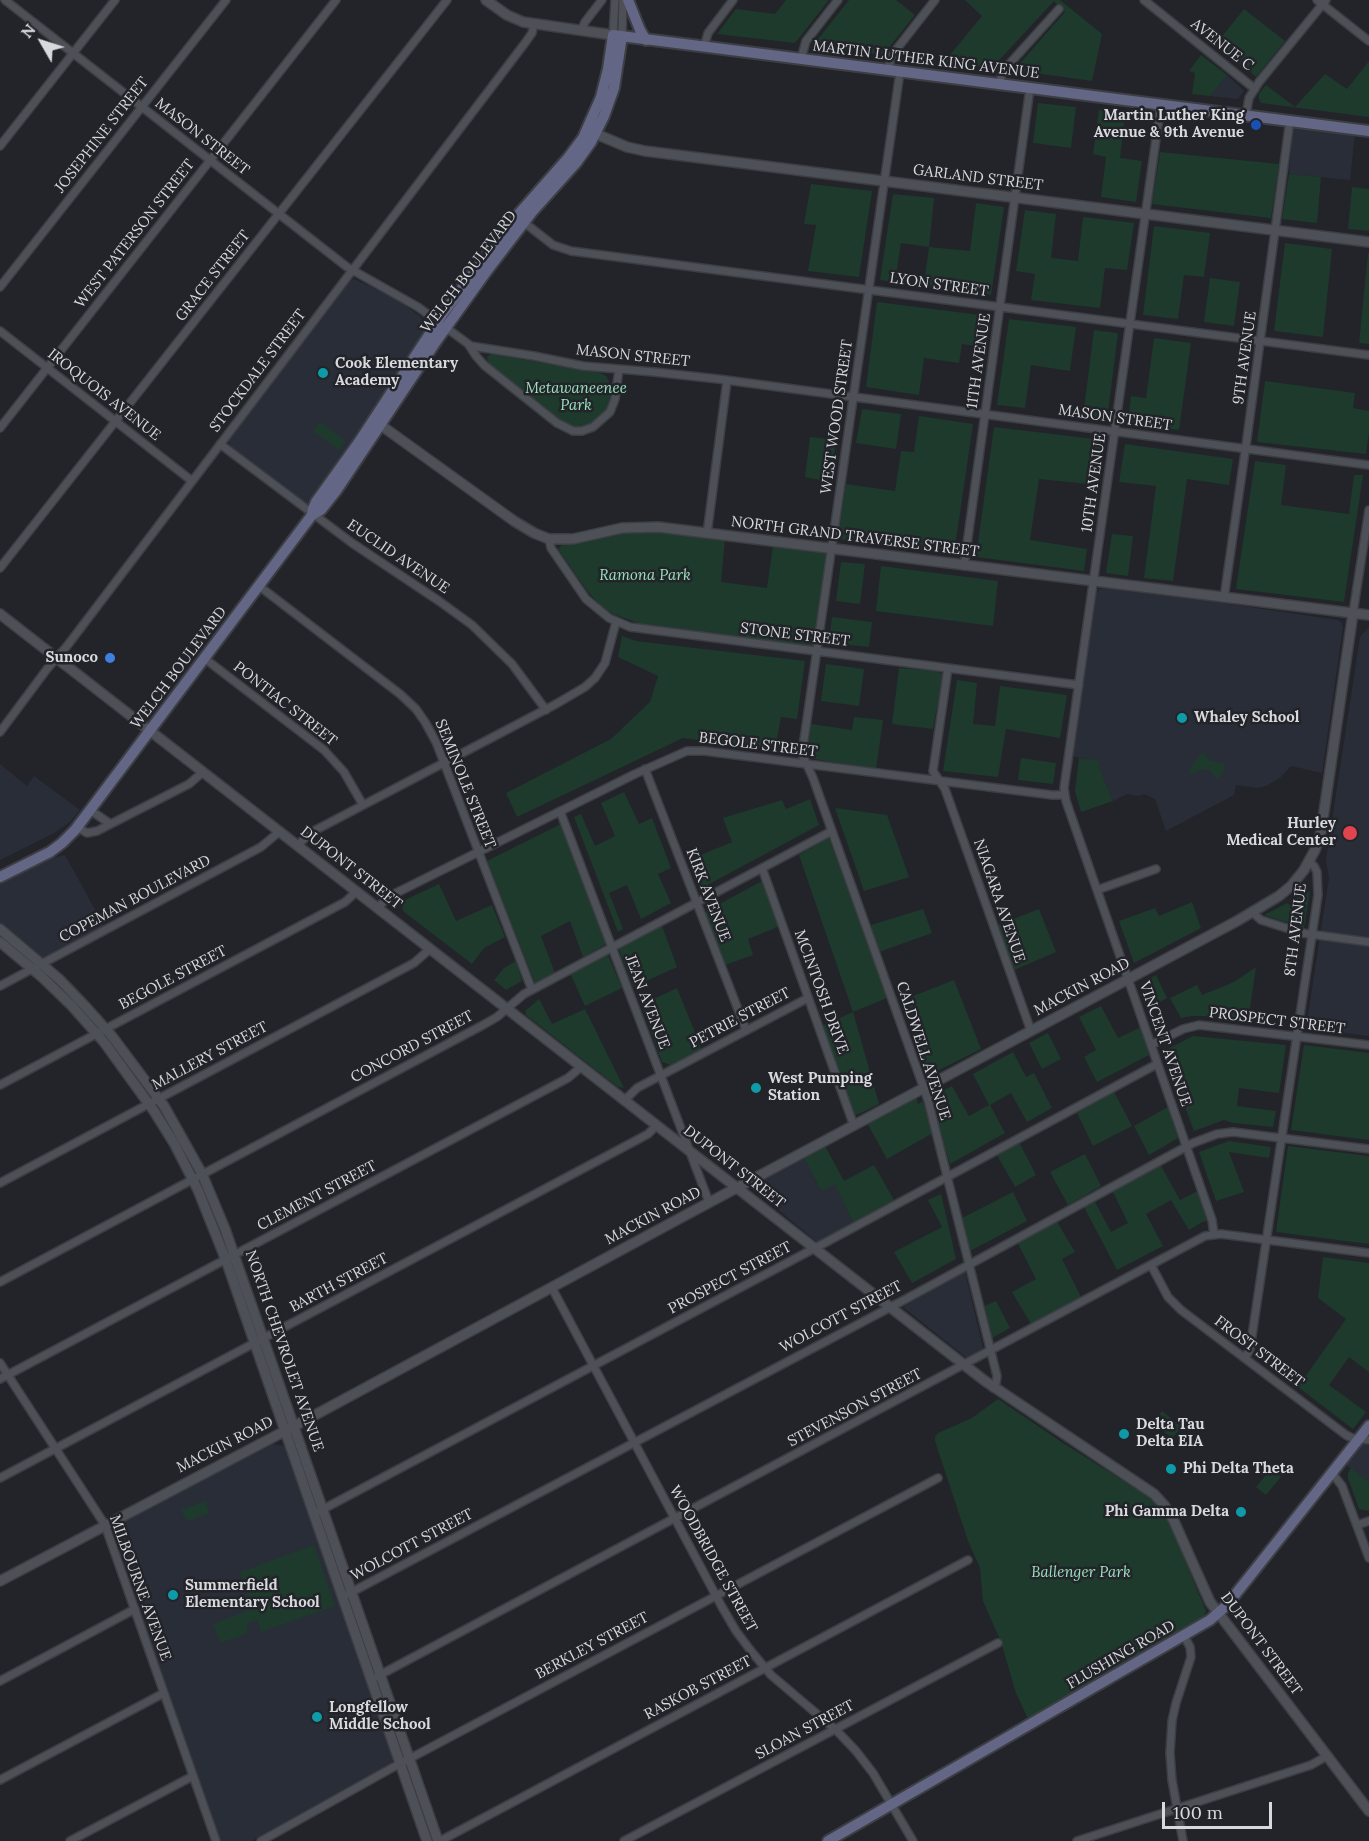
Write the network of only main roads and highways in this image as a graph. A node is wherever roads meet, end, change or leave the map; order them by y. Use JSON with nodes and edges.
{"nodes":[{"id":1,"x":626,"y":0,"type":"edge"},
{"id":2,"x":617,"y":36,"type":"joint"},
{"id":3,"x":646,"y":40,"type":"junction"},
{"id":4,"x":1369,"y":131,"type":"edge"},
{"id":5,"x":0,"y":877,"type":"edge"},
{"id":6,"x":1369,"y":1426,"type":"edge"},
{"id":7,"x":1364,"y":1440,"type":"edge"},
{"id":8,"x":828,"y":1841,"type":"edge"}],
"edges":[{"from":1,"to":3,"type":"main road"},
{"from":2,"to":3,"type":"main road","name":"MARTIN LUTHER KING AVENUE"},
{"from":2,"to":5,"type":"main road","name":"WELCH BOULEVARD"},
{"from":3,"to":4,"type":"main road","name":"MARTIN LUTHER KING AVENUE"},
{"from":6,"to":7,"type":"main road","name":"FLUSHING ROAD"},
{"from":7,"to":8,"type":"main road","name":"FLUSHING ROAD"}]}
